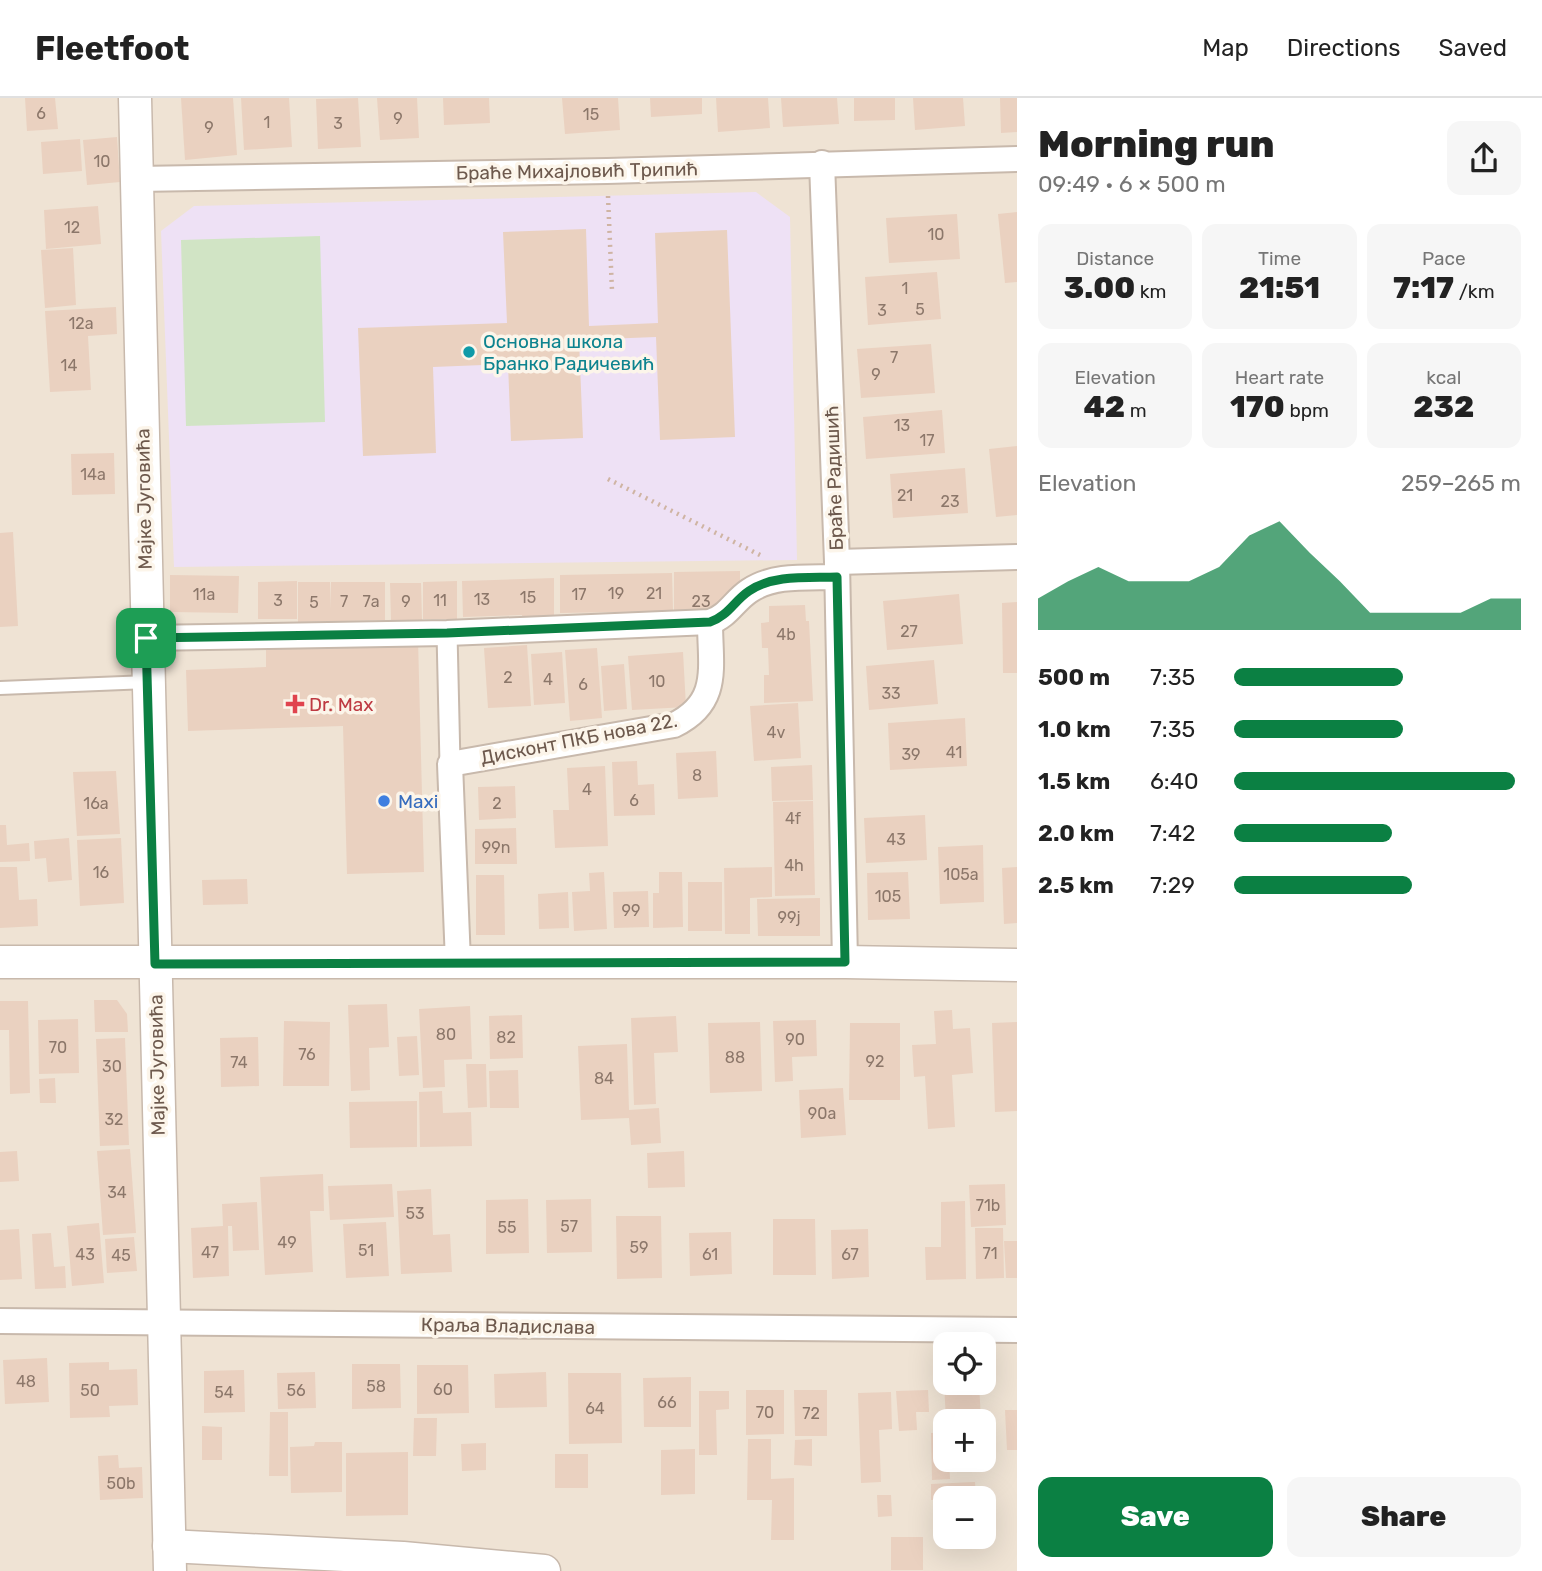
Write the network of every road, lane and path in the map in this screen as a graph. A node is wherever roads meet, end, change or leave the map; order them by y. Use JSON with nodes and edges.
{"nodes":[{"id":1,"x":135,"y":98,"type":"edge"},
{"id":2,"x":1017,"y":159,"type":"edge"},
{"id":3,"x":822,"y":163,"type":"junction"},
{"id":4,"x":607,"y":171,"type":"junction"},
{"id":5,"x":138,"y":179,"type":"junction"},
{"id":6,"x":612,"y":291,"type":"dead end"},
{"id":7,"x":608,"y":479,"type":"dead end"},
{"id":8,"x":1017,"y":557,"type":"edge"},
{"id":9,"x":837,"y":569,"type":"junction"},
{"id":10,"x":805,"y":578,"type":"junction"},
{"id":11,"x":710,"y":622,"type":"junction"},
{"id":12,"x":447,"y":633,"type":"junction"},
{"id":13,"x":146,"y":638,"type":"junction"},
{"id":14,"x":148,"y":682,"type":"junction"},
{"id":15,"x":0,"y":688,"type":"edge"},
{"id":16,"x":450,"y":764,"type":"junction"},
{"id":17,"x":0,"y":962,"type":"edge"},
{"id":18,"x":458,"y":962,"type":"junction"},
{"id":19,"x":845,"y":962,"type":"junction"},
{"id":20,"x":155,"y":964,"type":"junction"},
{"id":21,"x":1017,"y":965,"type":"edge"},
{"id":22,"x":0,"y":1321,"type":"edge"},
{"id":23,"x":163,"y":1322,"type":"junction"},
{"id":24,"x":1017,"y":1330,"type":"edge"},
{"id":25,"x":169,"y":1559,"type":"edge"},
{"id":26,"x":544,"y":1571,"type":"edge"}],
"edges":[{"from":1,"to":5,"type":"street","name":"Мајке Југовића"},
{"from":2,"to":3,"type":"street","name":"Браће Михајловић Трипић"},
{"from":3,"to":4,"type":"street","name":"Браће Михајловић Трипић"},
{"from":3,"to":9,"type":"street","name":"Браће Радишић"},
{"from":4,"to":5,"type":"street","name":"Браће Михајловић Трипић"},
{"from":4,"to":6,"type":"path"},
{"from":5,"to":13,"type":"street","name":"Мајке Југовића"},
{"from":7,"to":10,"type":"path"},
{"from":8,"to":9,"type":"street"},
{"from":9,"to":10,"type":"street"},
{"from":9,"to":19,"type":"street","name":"Браће Радишић"},
{"from":10,"to":11,"type":"street"},
{"from":11,"to":12,"type":"street"},
{"from":11,"to":16,"type":"street","name":"Дисконт ПКБ нова 22."},
{"from":12,"to":13,"type":"street"},
{"from":12,"to":16,"type":"street"},
{"from":13,"to":14,"type":"street","name":"Мајке Југовића"},
{"from":14,"to":15,"type":"lane"},
{"from":14,"to":20,"type":"street","name":"Мајке Југовића"},
{"from":16,"to":18,"type":"street"},
{"from":17,"to":20,"type":"street"},
{"from":18,"to":19,"type":"street"},
{"from":18,"to":20,"type":"street"},
{"from":19,"to":21,"type":"street"},
{"from":20,"to":23,"type":"street","name":"Мајке Југовића"},
{"from":22,"to":23,"type":"street","name":"Краља Владислава"},
{"from":23,"to":24,"type":"street","name":"Краља Владислава"},
{"from":23,"to":25,"type":"street","name":"Мајке Југовића"},
{"from":25,"to":26,"type":"street"}]}
